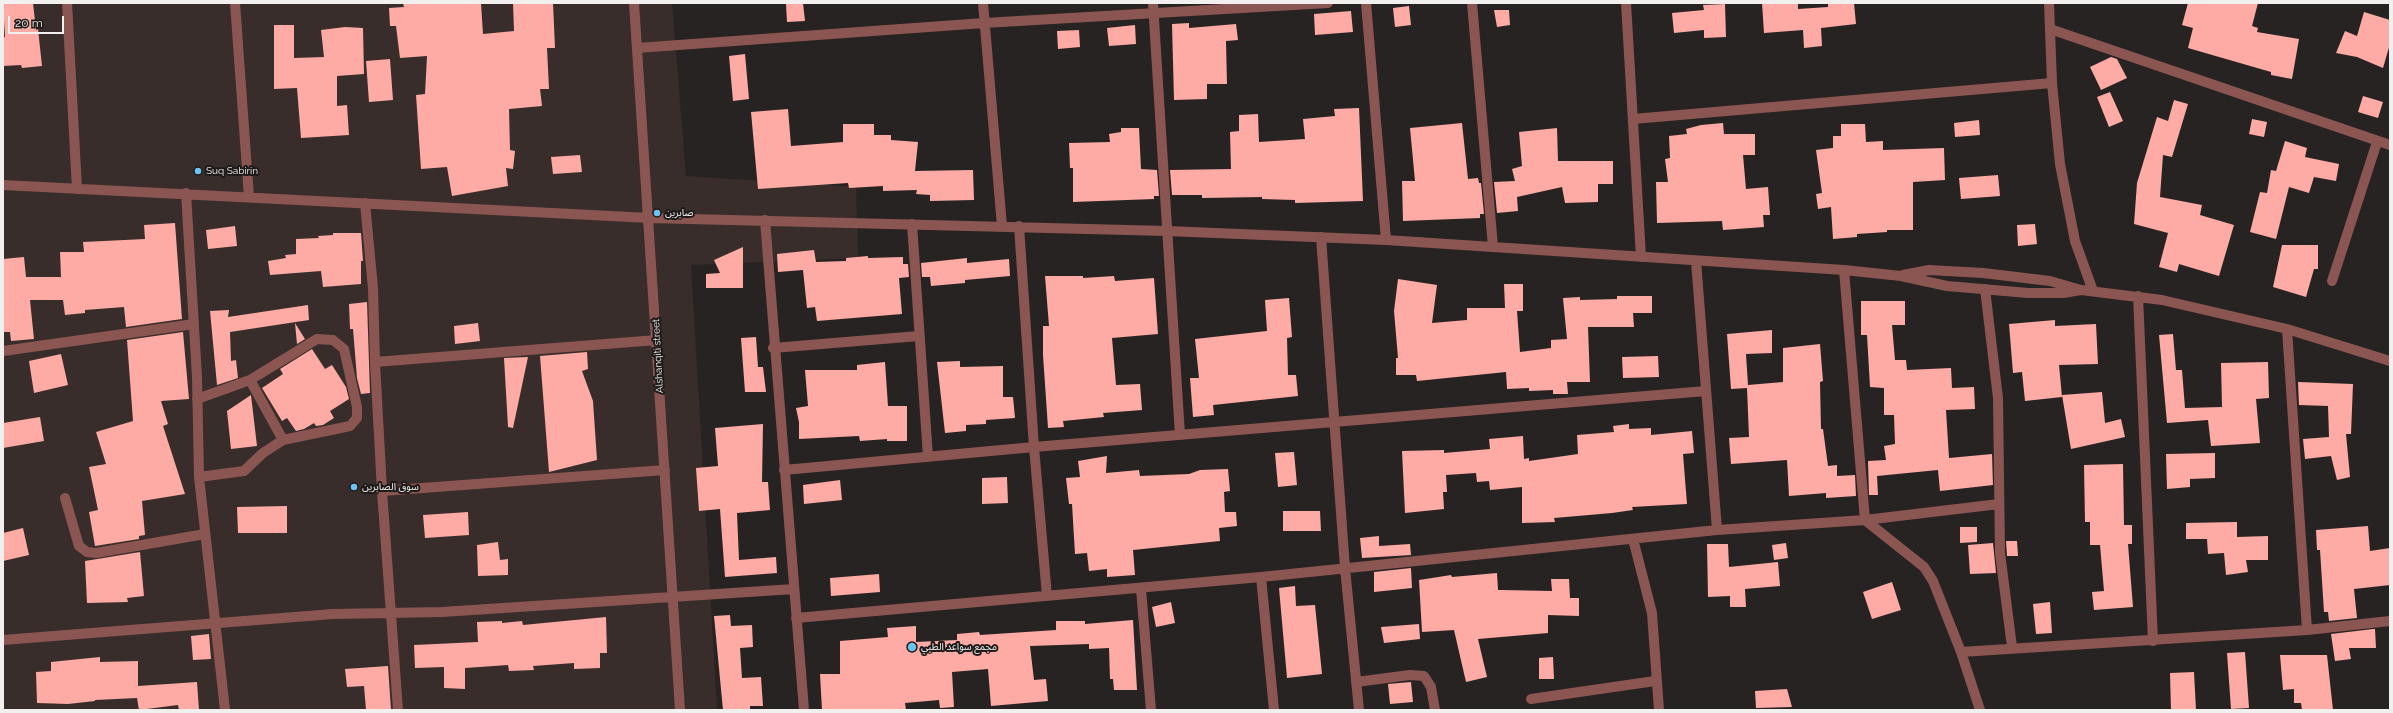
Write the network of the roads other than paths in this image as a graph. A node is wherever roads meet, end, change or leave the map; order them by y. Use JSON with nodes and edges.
{"nodes":[{"id":1,"x":67,"y":3,"type":"edge"},
{"id":2,"x":234,"y":3,"type":"edge"},
{"id":3,"x":634,"y":3,"type":"edge"},
{"id":4,"x":983,"y":3,"type":"edge"},
{"id":5,"x":1153,"y":3,"type":"edge"},
{"id":6,"x":1328,"y":3,"type":"edge"},
{"id":7,"x":1366,"y":3,"type":"edge"},
{"id":8,"x":1472,"y":3,"type":"edge"},
{"id":9,"x":1626,"y":3,"type":"edge"},
{"id":10,"x":2049,"y":3,"type":"edge"},
{"id":11,"x":1154,"y":14,"type":"junction"},
{"id":12,"x":984,"y":23,"type":"junction"},
{"id":13,"x":2050,"y":29,"type":"junction"},
{"id":14,"x":637,"y":48,"type":"junction"},
{"id":15,"x":2052,"y":82,"type":"junction"},
{"id":16,"x":1633,"y":118,"type":"junction"},
{"id":17,"x":2377,"y":142,"type":"junction"},
{"id":18,"x":2390,"y":145,"type":"edge"},
{"id":19,"x":3,"y":185,"type":"edge"},
{"id":20,"x":77,"y":189,"type":"junction"},
{"id":21,"x":186,"y":193,"type":"junction"},
{"id":22,"x":249,"y":197,"type":"junction"},
{"id":23,"x":365,"y":203,"type":"junction"},
{"id":24,"x":650,"y":218,"type":"junction"},
{"id":25,"x":765,"y":220,"type":"junction"},
{"id":26,"x":912,"y":224,"type":"junction"},
{"id":27,"x":1002,"y":226,"type":"junction"},
{"id":28,"x":1020,"y":226,"type":"junction"},
{"id":29,"x":1167,"y":231,"type":"junction"},
{"id":30,"x":1320,"y":237,"type":"junction"},
{"id":31,"x":1386,"y":240,"type":"junction"},
{"id":32,"x":1494,"y":246,"type":"junction"},
{"id":33,"x":1641,"y":257,"type":"junction"},
{"id":34,"x":1696,"y":261,"type":"junction"},
{"id":35,"x":1844,"y":270,"type":"junction"},
{"id":36,"x":1901,"y":276,"type":"junction"},
{"id":37,"x":2332,"y":280,"type":"dead end"},
{"id":38,"x":1985,"y":289,"type":"junction"},
{"id":39,"x":2081,"y":290,"type":"junction"},
{"id":40,"x":2093,"y":290,"type":"junction"},
{"id":41,"x":2138,"y":296,"type":"junction"},
{"id":42,"x":194,"y":324,"type":"junction"},
{"id":43,"x":2287,"y":329,"type":"junction"},
{"id":44,"x":919,"y":336,"type":"junction"},
{"id":45,"x":657,"y":340,"type":"junction"},
{"id":46,"x":773,"y":348,"type":"junction"},
{"id":47,"x":3,"y":351,"type":"edge"},
{"id":48,"x":2390,"y":361,"type":"edge"},
{"id":49,"x":375,"y":362,"type":"junction"},
{"id":50,"x":250,"y":380,"type":"junction"},
{"id":51,"x":1706,"y":391,"type":"junction"},
{"id":52,"x":197,"y":399,"type":"junction"},
{"id":53,"x":1334,"y":422,"type":"junction"},
{"id":54,"x":1180,"y":435,"type":"junction"},
{"id":55,"x":283,"y":440,"type":"junction"},
{"id":56,"x":1034,"y":447,"type":"junction"},
{"id":57,"x":928,"y":457,"type":"junction"},
{"id":58,"x":665,"y":470,"type":"junction"},
{"id":59,"x":784,"y":470,"type":"junction"},
{"id":60,"x":199,"y":477,"type":"junction"},
{"id":61,"x":382,"y":491,"type":"junction"},
{"id":62,"x":66,"y":498,"type":"dead end"},
{"id":63,"x":1999,"y":504,"type":"junction"},
{"id":64,"x":1865,"y":520,"type":"junction"},
{"id":65,"x":1717,"y":530,"type":"junction"},
{"id":66,"x":205,"y":534,"type":"junction"},
{"id":67,"x":1633,"y":540,"type":"junction"},
{"id":68,"x":1345,"y":568,"type":"junction"},
{"id":69,"x":1261,"y":577,"type":"junction"},
{"id":70,"x":794,"y":589,"type":"junction"},
{"id":71,"x":1140,"y":589,"type":"junction"},
{"id":72,"x":1047,"y":596,"type":"junction"},
{"id":73,"x":673,"y":598,"type":"junction"},
{"id":74,"x":390,"y":612,"type":"junction"},
{"id":75,"x":796,"y":618,"type":"junction"},
{"id":76,"x":2390,"y":622,"type":"edge"},
{"id":77,"x":215,"y":624,"type":"junction"},
{"id":78,"x":2307,"y":630,"type":"junction"},
{"id":79,"x":3,"y":640,"type":"edge"},
{"id":80,"x":2153,"y":641,"type":"junction"},
{"id":81,"x":2012,"y":647,"type":"junction"},
{"id":82,"x":1961,"y":652,"type":"junction"},
{"id":83,"x":1656,"y":681,"type":"junction"},
{"id":84,"x":1356,"y":682,"type":"junction"},
{"id":85,"x":1531,"y":699,"type":"dead end"},
{"id":86,"x":225,"y":710,"type":"edge"},
{"id":87,"x":398,"y":710,"type":"edge"},
{"id":88,"x":680,"y":710,"type":"edge"},
{"id":89,"x":804,"y":710,"type":"edge"},
{"id":90,"x":1151,"y":710,"type":"edge"},
{"id":91,"x":1274,"y":710,"type":"edge"},
{"id":92,"x":1359,"y":710,"type":"edge"},
{"id":93,"x":1435,"y":710,"type":"edge"},
{"id":94,"x":1658,"y":710,"type":"edge"},
{"id":95,"x":1980,"y":710,"type":"edge"}],
"edges":[{"from":1,"to":20,"type":"street"},
{"from":2,"to":22,"type":"street"},
{"from":3,"to":14,"type":"street","name":"Alshanqiti street"},
{"from":4,"to":12,"type":"street"},
{"from":5,"to":11,"type":"street"},
{"from":6,"to":11,"type":"street"},
{"from":7,"to":31,"type":"street"},
{"from":8,"to":32,"type":"street"},
{"from":9,"to":16,"type":"street"},
{"from":10,"to":13,"type":"street"},
{"from":11,"to":12,"type":"street"},
{"from":11,"to":29,"type":"street"},
{"from":12,"to":14,"type":"street"},
{"from":12,"to":27,"type":"street"},
{"from":13,"to":15,"type":"street"},
{"from":13,"to":17,"type":"street"},
{"from":14,"to":24,"type":"street","name":"Alshanqiti street"},
{"from":15,"to":16,"type":"street"},
{"from":15,"to":40,"type":"street"},
{"from":16,"to":33,"type":"street"},
{"from":17,"to":18,"type":"street"},
{"from":17,"to":37,"type":"street"},
{"from":19,"to":20,"type":"street"},
{"from":20,"to":21,"type":"street"},
{"from":21,"to":22,"type":"street"},
{"from":21,"to":42,"type":"street"},
{"from":22,"to":23,"type":"street"},
{"from":23,"to":24,"type":"street"},
{"from":23,"to":49,"type":"street"},
{"from":24,"to":25,"type":"street"},
{"from":24,"to":45,"type":"street","name":"Alshanqiti street"},
{"from":25,"to":26,"type":"street"},
{"from":25,"to":46,"type":"street"},
{"from":26,"to":27,"type":"street"},
{"from":26,"to":44,"type":"street"},
{"from":27,"to":28,"type":"street"},
{"from":28,"to":29,"type":"street"},
{"from":28,"to":56,"type":"street"},
{"from":29,"to":30,"type":"street"},
{"from":29,"to":54,"type":"street"},
{"from":30,"to":31,"type":"street"},
{"from":30,"to":53,"type":"street"},
{"from":31,"to":32,"type":"street"},
{"from":32,"to":33,"type":"street"},
{"from":33,"to":34,"type":"street"},
{"from":34,"to":35,"type":"street"},
{"from":34,"to":51,"type":"street"},
{"from":35,"to":36,"type":"street"},
{"from":35,"to":64,"type":"street"},
{"from":36,"to":38,"type":"street"},
{"from":36,"to":39,"type":"street"},
{"from":38,"to":39,"type":"street"},
{"from":38,"to":63,"type":"street"},
{"from":39,"to":40,"type":"street"},
{"from":40,"to":41,"type":"street"},
{"from":41,"to":43,"type":"street"},
{"from":41,"to":80,"type":"street"},
{"from":42,"to":47,"type":"street"},
{"from":42,"to":52,"type":"street"},
{"from":43,"to":48,"type":"street"},
{"from":43,"to":78,"type":"street"},
{"from":44,"to":46,"type":"street"},
{"from":44,"to":57,"type":"street"},
{"from":45,"to":49,"type":"street"},
{"from":45,"to":58,"type":"street","name":"Alshanqiti street"},
{"from":46,"to":59,"type":"street"},
{"from":49,"to":61,"type":"street"},
{"from":50,"to":52,"type":"street"},
{"from":50,"to":55,"type":"street"},
{"from":50,"to":55,"type":"street"},
{"from":51,"to":53,"type":"street"},
{"from":51,"to":65,"type":"street"},
{"from":52,"to":60,"type":"street"},
{"from":53,"to":54,"type":"street"},
{"from":53,"to":68,"type":"street"},
{"from":54,"to":56,"type":"street"},
{"from":55,"to":60,"type":"street"},
{"from":56,"to":57,"type":"street"},
{"from":56,"to":72,"type":"street"},
{"from":57,"to":59,"type":"street"},
{"from":58,"to":61,"type":"street"},
{"from":58,"to":73,"type":"street","name":"Alshanqiti street"},
{"from":59,"to":70,"type":"street"},
{"from":60,"to":66,"type":"street"},
{"from":61,"to":74,"type":"street"},
{"from":62,"to":66,"type":"street"},
{"from":63,"to":64,"type":"street"},
{"from":63,"to":81,"type":"street"},
{"from":64,"to":65,"type":"street"},
{"from":64,"to":82,"type":"street"},
{"from":65,"to":67,"type":"street"},
{"from":66,"to":77,"type":"street"},
{"from":67,"to":68,"type":"street"},
{"from":67,"to":83,"type":"street"},
{"from":68,"to":69,"type":"street"},
{"from":68,"to":84,"type":"street"},
{"from":69,"to":71,"type":"street"},
{"from":69,"to":91,"type":"street"},
{"from":70,"to":73,"type":"street"},
{"from":70,"to":75,"type":"street"},
{"from":71,"to":72,"type":"street"},
{"from":71,"to":90,"type":"street"},
{"from":72,"to":75,"type":"street"},
{"from":73,"to":74,"type":"street"},
{"from":73,"to":88,"type":"street","name":"Alshanqiti street"},
{"from":74,"to":77,"type":"street"},
{"from":74,"to":87,"type":"street"},
{"from":75,"to":89,"type":"street"},
{"from":76,"to":78,"type":"street"},
{"from":77,"to":79,"type":"street"},
{"from":77,"to":86,"type":"street"},
{"from":78,"to":80,"type":"street"},
{"from":80,"to":81,"type":"street"},
{"from":81,"to":82,"type":"street"},
{"from":82,"to":95,"type":"street"},
{"from":83,"to":85,"type":"street"},
{"from":83,"to":94,"type":"street"},
{"from":84,"to":92,"type":"street"},
{"from":84,"to":93,"type":"street"}]}
